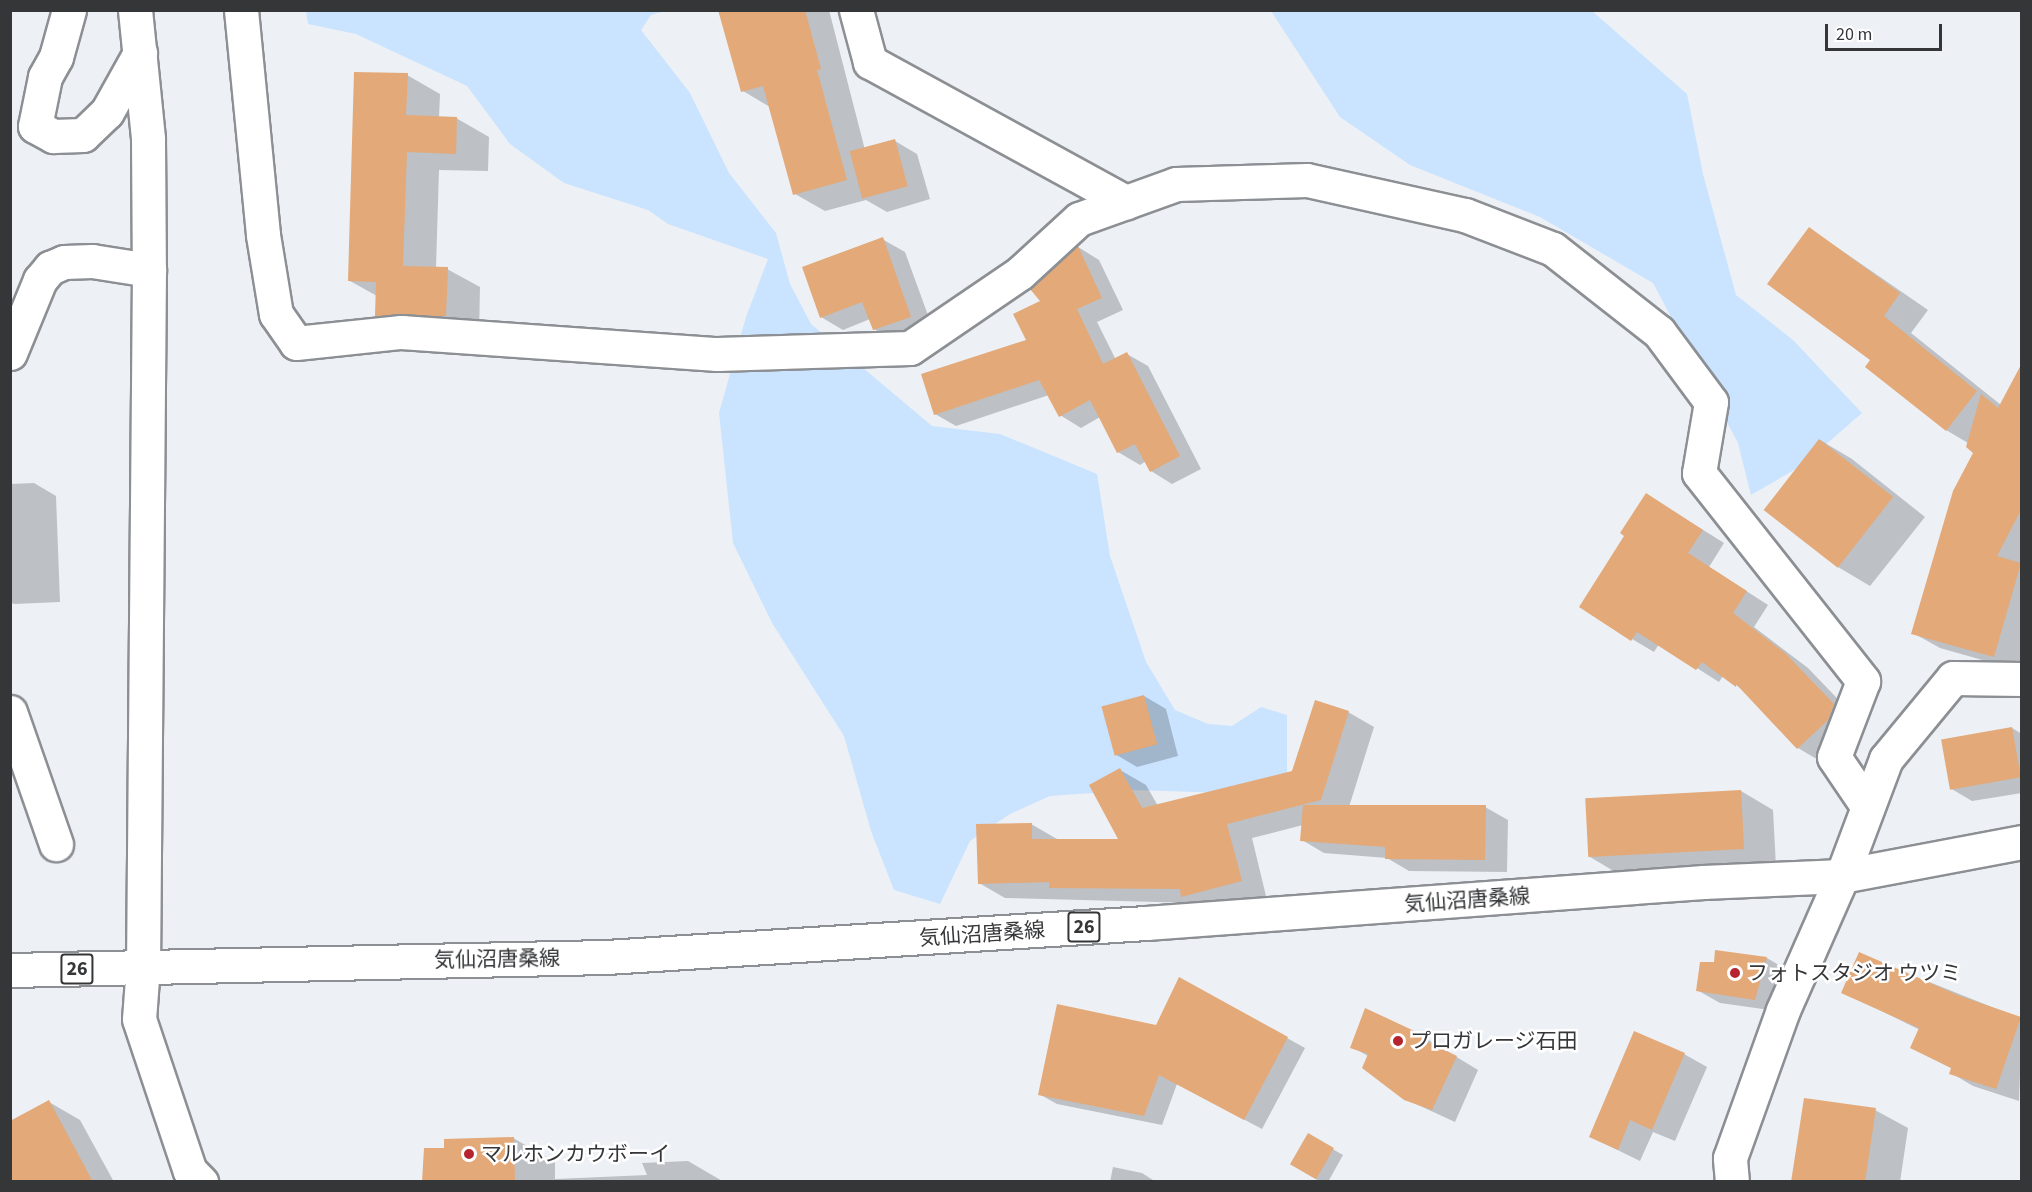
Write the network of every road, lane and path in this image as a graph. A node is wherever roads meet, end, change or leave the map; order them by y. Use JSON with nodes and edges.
{"nodes":[{"id":1,"x":69,"y":10,"type":"edge"},
{"id":2,"x":135,"y":10,"type":"edge"},
{"id":3,"x":241,"y":10,"type":"edge"},
{"id":4,"x":856,"y":10,"type":"edge"},
{"id":5,"x":140,"y":53,"type":"junction"},
{"id":6,"x":1126,"y":202,"type":"junction"},
{"id":7,"x":149,"y":270,"type":"junction"},
{"id":8,"x":10,"y":353,"type":"edge"},
{"id":9,"x":2022,"y":679,"type":"edge"},
{"id":10,"x":10,"y":712,"type":"edge"},
{"id":11,"x":1868,"y":807,"type":"junction"},
{"id":12,"x":2022,"y":842,"type":"edge"},
{"id":13,"x":56,"y":844,"type":"dead end"},
{"id":14,"x":1842,"y":876,"type":"junction"},
{"id":15,"x":143,"y":965,"type":"junction"},
{"id":16,"x":10,"y":970,"type":"edge"},
{"id":17,"x":201,"y":1182,"type":"edge"},
{"id":18,"x":1732,"y":1182,"type":"edge"}],
"edges":[{"from":1,"to":5,"type":"street"},
{"from":2,"to":5,"type":"street"},
{"from":3,"to":6,"type":"street"},
{"from":4,"to":6,"type":"street"},
{"from":5,"to":7,"type":"street"},
{"from":6,"to":11,"type":"street"},
{"from":7,"to":8,"type":"street"},
{"from":7,"to":15,"type":"street"},
{"from":9,"to":11,"type":"street"},
{"from":10,"to":13,"type":"street"},
{"from":11,"to":14,"type":"street"},
{"from":12,"to":14,"type":"street","name":"気仙沼唐桑線","number":"26"},
{"from":14,"to":15,"type":"street","name":"気仙沼唐桑線","number":"26"},
{"from":14,"to":18,"type":"street"},
{"from":15,"to":16,"type":"street","name":"気仙沼唐桑線","number":"26"},
{"from":15,"to":17,"type":"street"}]}
